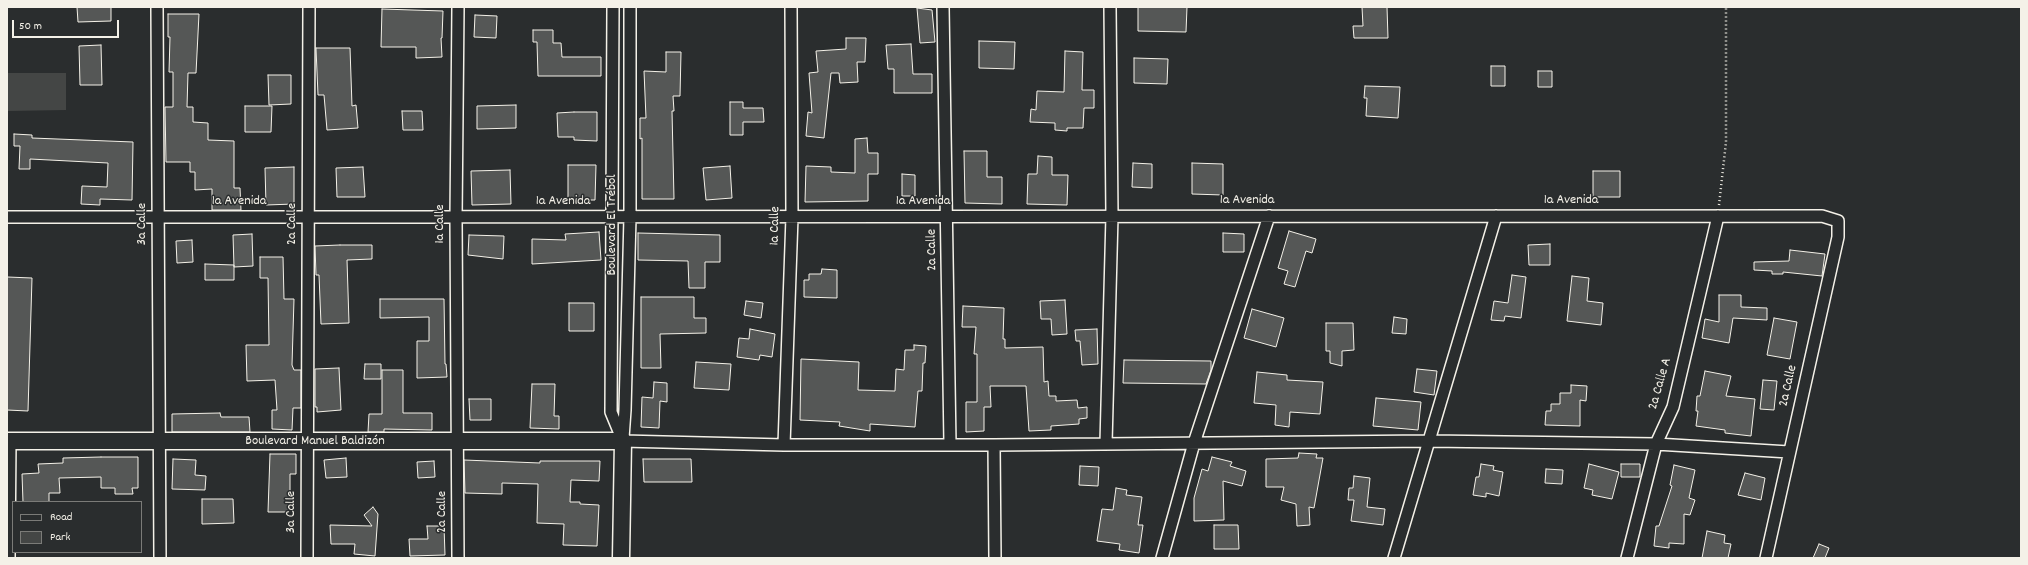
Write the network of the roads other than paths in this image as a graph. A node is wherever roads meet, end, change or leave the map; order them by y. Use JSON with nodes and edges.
{"nodes":[{"id":1,"x":157,"y":7,"type":"edge"},
{"id":2,"x":309,"y":7,"type":"edge"},
{"id":3,"x":458,"y":7,"type":"edge"},
{"id":4,"x":613,"y":7,"type":"edge"},
{"id":5,"x":630,"y":7,"type":"edge"},
{"id":6,"x":791,"y":7,"type":"edge"},
{"id":7,"x":943,"y":7,"type":"edge"},
{"id":8,"x":1110,"y":7,"type":"edge"},
{"id":9,"x":1112,"y":216,"type":"junction"},
{"id":10,"x":1269,"y":216,"type":"junction"},
{"id":11,"x":1496,"y":216,"type":"junction"},
{"id":12,"x":1718,"y":216,"type":"junction"},
{"id":13,"x":308,"y":217,"type":"junction"},
{"id":14,"x":613,"y":217,"type":"junction"},
{"id":15,"x":630,"y":217,"type":"junction"},
{"id":16,"x":792,"y":217,"type":"junction"},
{"id":17,"x":947,"y":217,"type":"junction"},
{"id":18,"x":7,"y":218,"type":"edge"},
{"id":19,"x":158,"y":218,"type":"junction"},
{"id":20,"x":456,"y":218,"type":"junction"},
{"id":21,"x":1838,"y":221,"type":"joint"},
{"id":22,"x":8,"y":441,"type":"edge"},
{"id":23,"x":159,"y":441,"type":"junction"},
{"id":24,"x":623,"y":441,"type":"junction"},
{"id":25,"x":1430,"y":441,"type":"junction"},
{"id":26,"x":307,"y":442,"type":"junction"},
{"id":27,"x":458,"y":442,"type":"junction"},
{"id":28,"x":1194,"y":442,"type":"junction"},
{"id":29,"x":1106,"y":443,"type":"junction"},
{"id":30,"x":950,"y":444,"type":"junction"},
{"id":31,"x":1656,"y":444,"type":"junction"},
{"id":32,"x":784,"y":445,"type":"junction"},
{"id":33,"x":994,"y":445,"type":"junction"},
{"id":34,"x":1789,"y":452,"type":"junction"},
{"id":35,"x":9,"y":558,"type":"edge"},
{"id":36,"x":160,"y":558,"type":"edge"},
{"id":37,"x":307,"y":558,"type":"edge"},
{"id":38,"x":458,"y":558,"type":"edge"},
{"id":39,"x":621,"y":558,"type":"edge"},
{"id":40,"x":995,"y":558,"type":"edge"},
{"id":41,"x":1162,"y":558,"type":"edge"},
{"id":42,"x":1394,"y":558,"type":"edge"},
{"id":43,"x":1627,"y":558,"type":"edge"},
{"id":44,"x":1766,"y":558,"type":"edge"}],
"edges":[{"from":1,"to":19,"type":"street","name":"3a Calle"},
{"from":2,"to":13,"type":"street","name":"2a Calle"},
{"from":3,"to":20,"type":"street","name":"1a Calle"},
{"from":4,"to":14,"type":"street","name":"Boulevard El Trébol"},
{"from":5,"to":15,"type":"street","name":"Boulevard El Trébol"},
{"from":6,"to":16,"type":"street","name":"1a Calle"},
{"from":7,"to":17,"type":"street","name":"2a Calle"},
{"from":8,"to":9,"type":"street"},
{"from":9,"to":10,"type":"street","name":"1a Avenida"},
{"from":9,"to":17,"type":"street","name":"1a Avenida"},
{"from":9,"to":29,"type":"street"},
{"from":10,"to":11,"type":"street","name":"1a Avenida"},
{"from":10,"to":28,"type":"street"},
{"from":11,"to":12,"type":"street","name":"1a Avenida"},
{"from":11,"to":25,"type":"street"},
{"from":12,"to":21,"type":"street","name":"1a Avenida"},
{"from":12,"to":31,"type":"street","name":"2a Calle A"},
{"from":13,"to":19,"type":"street","name":"1a Avenida"},
{"from":13,"to":20,"type":"street","name":"1a Avenida"},
{"from":13,"to":26,"type":"street","name":"2a Calle"},
{"from":14,"to":15,"type":"street","name":"1a Avenida"},
{"from":14,"to":20,"type":"street","name":"1a Avenida"},
{"from":14,"to":24,"type":"street","name":"Boulevard El Trébol"},
{"from":15,"to":16,"type":"street","name":"1a Avenida"},
{"from":15,"to":24,"type":"street","name":"Boulevard El Trébol"},
{"from":16,"to":17,"type":"street","name":"1a Avenida"},
{"from":16,"to":32,"type":"street","name":"1a Calle"},
{"from":17,"to":30,"type":"street","name":"2a Calle"},
{"from":18,"to":19,"type":"street","name":"1a Avenida"},
{"from":19,"to":23,"type":"street","name":"3a Calle"},
{"from":20,"to":27,"type":"street","name":"1a Calle"},
{"from":21,"to":34,"type":"street","name":"2a Calle"},
{"from":22,"to":23,"type":"main road","name":"Boulevard Manuel Baldizón"},
{"from":22,"to":35,"type":"street"},
{"from":23,"to":26,"type":"main road","name":"Boulevard Manuel Baldizón"},
{"from":23,"to":36,"type":"street","name":"3a Calle"},
{"from":24,"to":27,"type":"main road","name":"Boulevard Manuel Baldizón"},
{"from":24,"to":32,"type":"street"},
{"from":24,"to":39,"type":"main road","name":"Boulevard El Trébol"},
{"from":25,"to":28,"type":"street"},
{"from":25,"to":31,"type":"street"},
{"from":25,"to":42,"type":"street"},
{"from":26,"to":27,"type":"main road","name":"Boulevard Manuel Baldizón"},
{"from":26,"to":37,"type":"street","name":"3a Calle"},
{"from":27,"to":38,"type":"street","name":"2a Calle"},
{"from":28,"to":29,"type":"street"},
{"from":28,"to":41,"type":"street"},
{"from":29,"to":33,"type":"street"},
{"from":30,"to":32,"type":"street"},
{"from":30,"to":33,"type":"street"},
{"from":31,"to":34,"type":"street"},
{"from":31,"to":43,"type":"street","name":"2a Calle A"},
{"from":33,"to":40,"type":"street"},
{"from":34,"to":44,"type":"street","name":"2a Calle"}]}
